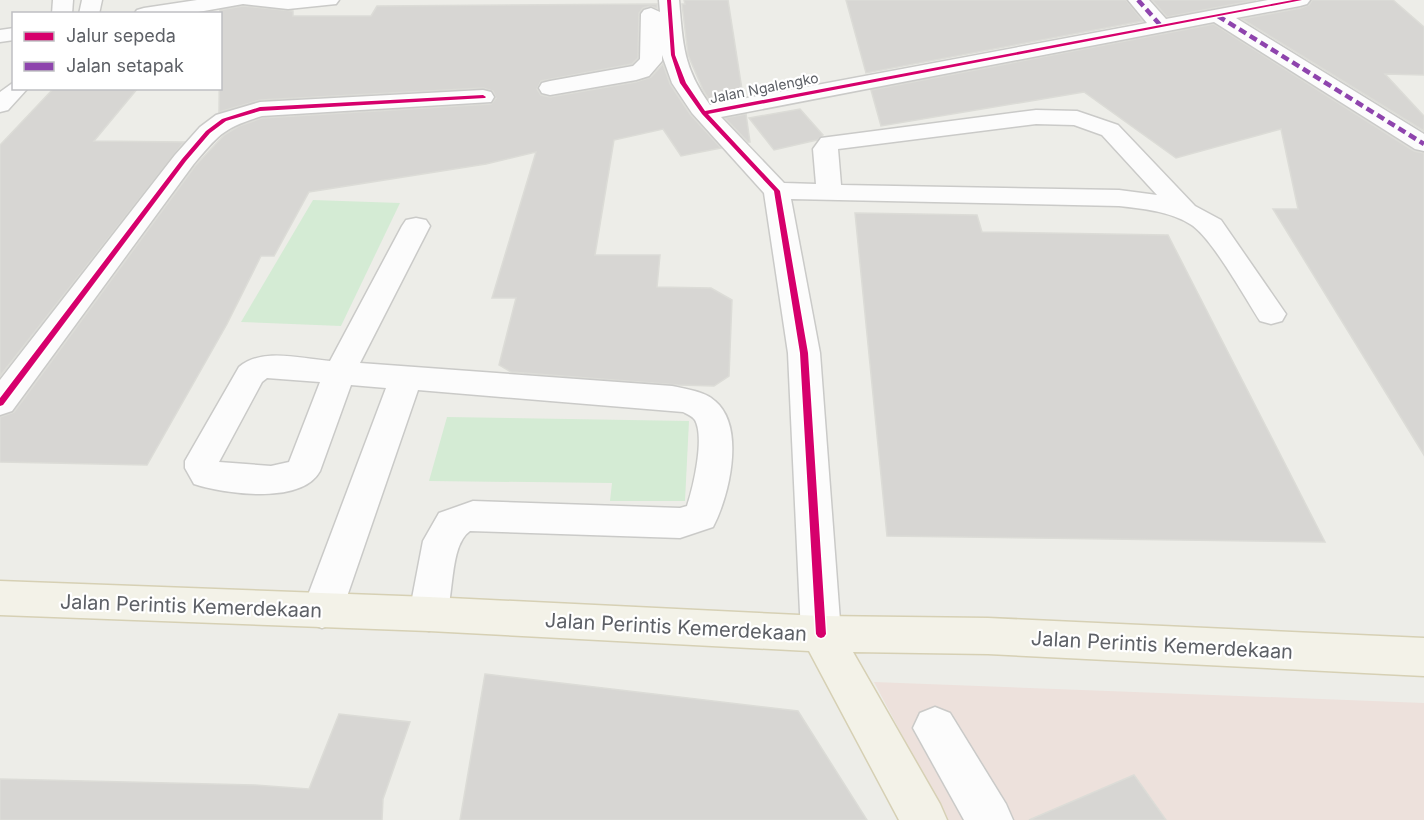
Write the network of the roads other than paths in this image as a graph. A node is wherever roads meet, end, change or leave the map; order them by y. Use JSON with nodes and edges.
{"nodes":[{"id":1,"x":236,"y":0,"type":"edge"},
{"id":2,"x":250,"y":0,"type":"edge"},
{"id":3,"x":329,"y":0,"type":"edge"},
{"id":4,"x":652,"y":0,"type":"edge"},
{"id":5,"x":669,"y":0,"type":"edge"},
{"id":6,"x":1138,"y":0,"type":"edge"},
{"id":7,"x":1300,"y":0,"type":"edge"},
{"id":8,"x":1261,"y":3,"type":"edge"},
{"id":9,"x":157,"y":12,"type":"edge"},
{"id":10,"x":1218,"y":16,"type":"junction"},
{"id":11,"x":1162,"y":27,"type":"junction"},
{"id":12,"x":12,"y":73,"type":"edge"},
{"id":13,"x":0,"y":84,"type":"edge"},
{"id":14,"x":550,"y":88,"type":"dead end"},
{"id":15,"x":15,"y":90,"type":"edge"},
{"id":16,"x":483,"y":97,"type":"dead end"},
{"id":17,"x":0,"y":105,"type":"edge"},
{"id":18,"x":704,"y":113,"type":"junction"},
{"id":19,"x":1424,"y":144,"type":"edge"},
{"id":20,"x":829,"y":190,"type":"junction"},
{"id":21,"x":777,"y":191,"type":"junction"},
{"id":22,"x":1185,"y":210,"type":"junction"},
{"id":23,"x":416,"y":226,"type":"dead end"},
{"id":24,"x":1271,"y":314,"type":"dead end"},
{"id":25,"x":406,"y":378,"type":"junction"},
{"id":26,"x":0,"y":403,"type":"edge"},
{"id":27,"x":0,"y":598,"type":"edge"},
{"id":28,"x":322,"y":611,"type":"junction"},
{"id":29,"x":429,"y":614,"type":"junction"},
{"id":30,"x":821,"y":634,"type":"junction"},
{"id":31,"x":1424,"y":657,"type":"edge"},
{"id":32,"x":935,"y":728,"type":"dead end"},
{"id":33,"x":924,"y":820,"type":"edge"},
{"id":34,"x":990,"y":820,"type":"edge"}],
"edges":[{"from":1,"to":9,"type":"street"},
{"from":2,"to":3,"type":"street"},
{"from":4,"to":14,"type":"street"},
{"from":5,"to":18,"type":"street"},
{"from":6,"to":11,"type":"street"},
{"from":7,"to":8,"type":"street","name":"Jalan Ngalengko"},
{"from":8,"to":10,"type":"street","name":"Jalan Ngalengko"},
{"from":10,"to":11,"type":"street","name":"Jalan Ngalengko"},
{"from":10,"to":19,"type":"street"},
{"from":11,"to":18,"type":"street","name":"Jalan Ngalengko"},
{"from":12,"to":13,"type":"street"},
{"from":15,"to":17,"type":"street"},
{"from":16,"to":26,"type":"street"},
{"from":18,"to":21,"type":"street","name":"Jalan Ngalengko"},
{"from":20,"to":21,"type":"street"},
{"from":20,"to":22,"type":"street"},
{"from":20,"to":22,"type":"street"},
{"from":21,"to":30,"type":"street"},
{"from":22,"to":24,"type":"street"},
{"from":23,"to":25,"type":"street"},
{"from":25,"to":28,"type":"street"},
{"from":25,"to":29,"type":"street"},
{"from":27,"to":28,"type":"main road","name":"Jalan Perintis Kemerdekaan"},
{"from":28,"to":29,"type":"main road","name":"Jalan Perintis Kemerdekaan"},
{"from":29,"to":30,"type":"main road","name":"Jalan Perintis Kemerdekaan"},
{"from":30,"to":31,"type":"main road","name":"Jalan Perintis Kemerdekaan"},
{"from":30,"to":33,"type":"main road"},
{"from":32,"to":34,"type":"street"}]}
